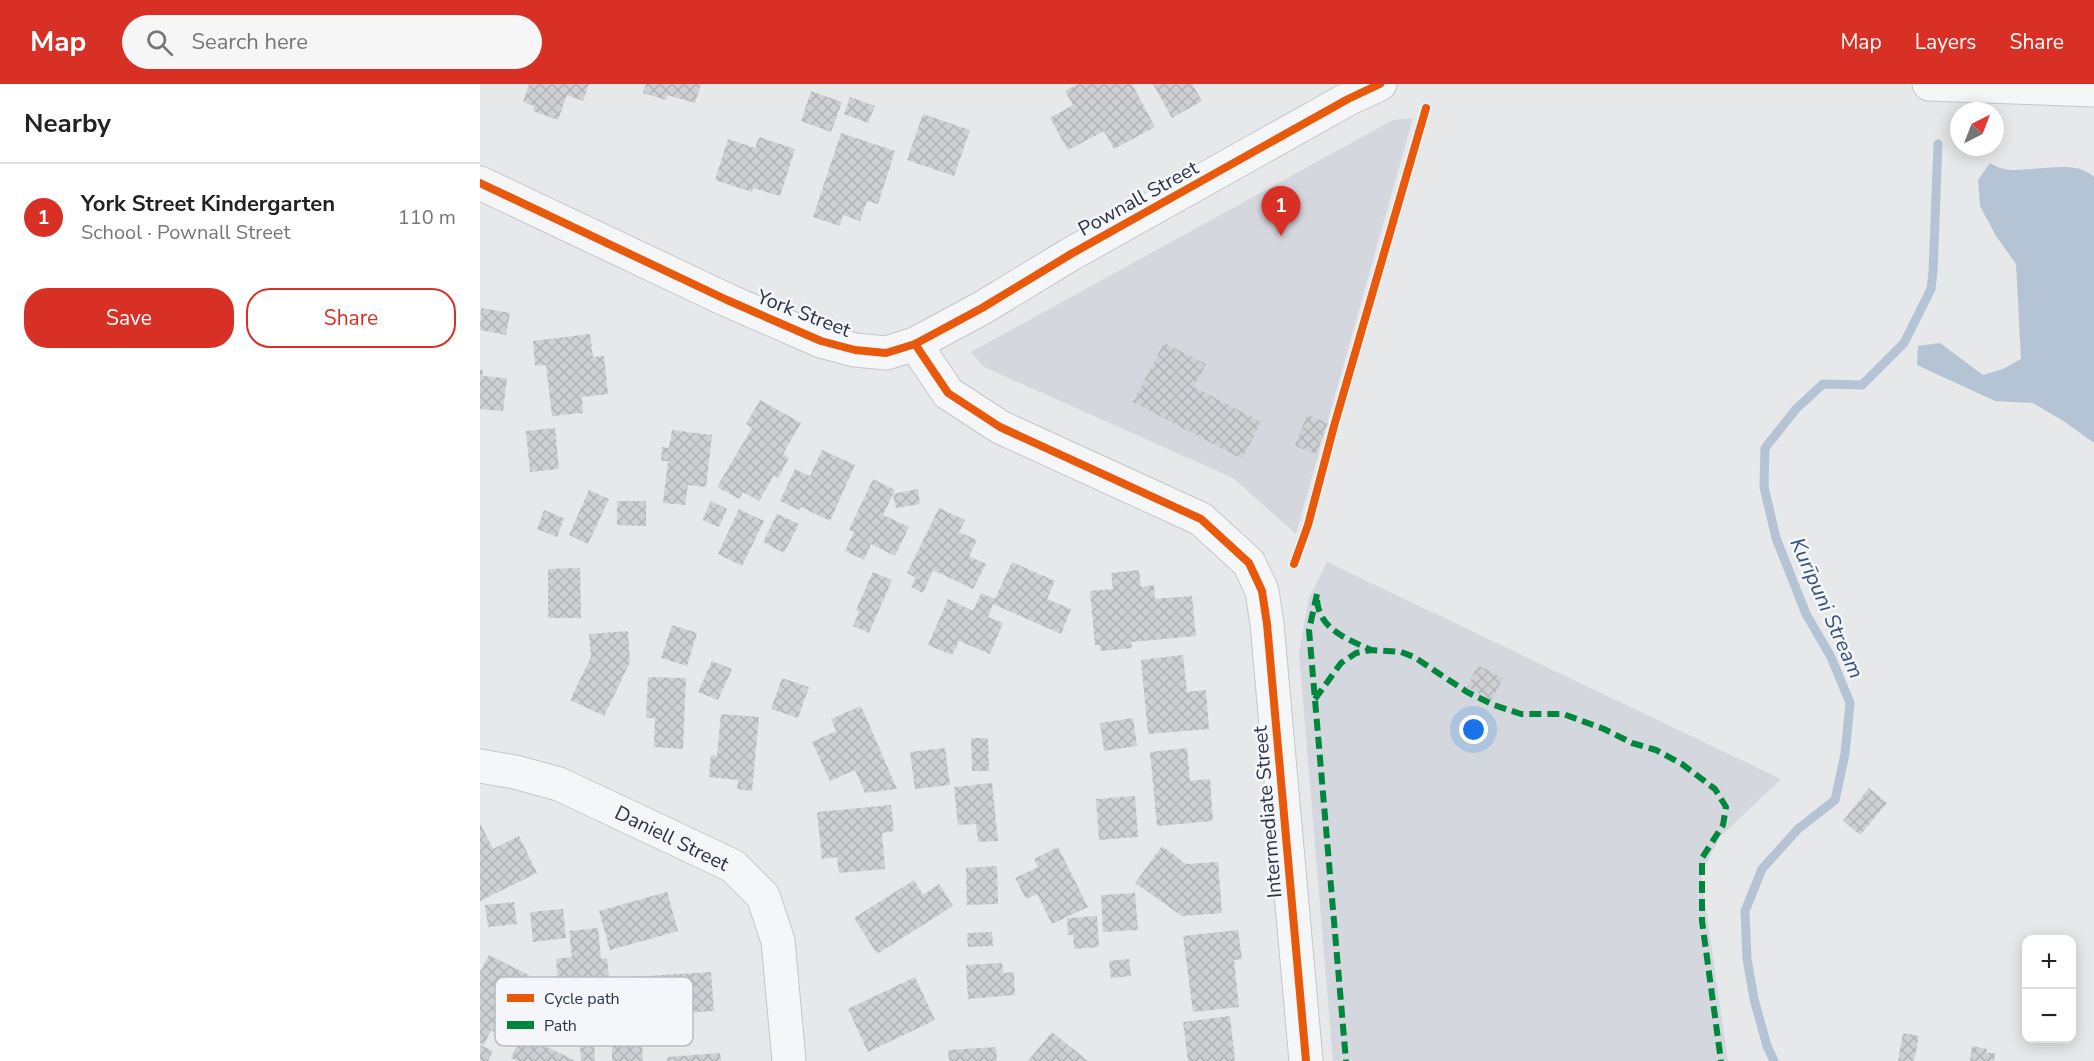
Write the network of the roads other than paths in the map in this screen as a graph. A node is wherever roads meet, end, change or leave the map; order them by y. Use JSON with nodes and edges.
{"nodes":[{"id":1,"x":1380,"y":84,"type":"edge"},
{"id":2,"x":1929,"y":84,"type":"edge"},
{"id":3,"x":2094,"y":90,"type":"edge"},
{"id":4,"x":480,"y":183,"type":"edge"},
{"id":5,"x":915,"y":344,"type":"junction"},
{"id":6,"x":480,"y":766,"type":"edge"},
{"id":7,"x":789,"y":1061,"type":"edge"},
{"id":8,"x":1306,"y":1061,"type":"edge"}],
"edges":[{"from":1,"to":5,"type":"street","name":"Pownall Street"},
{"from":2,"to":3,"type":"street"},
{"from":4,"to":5,"type":"street","name":"York Street"},
{"from":5,"to":8,"type":"street","name":"Intermediate Street"},
{"from":6,"to":7,"type":"street","name":"Daniell Street"}]}
